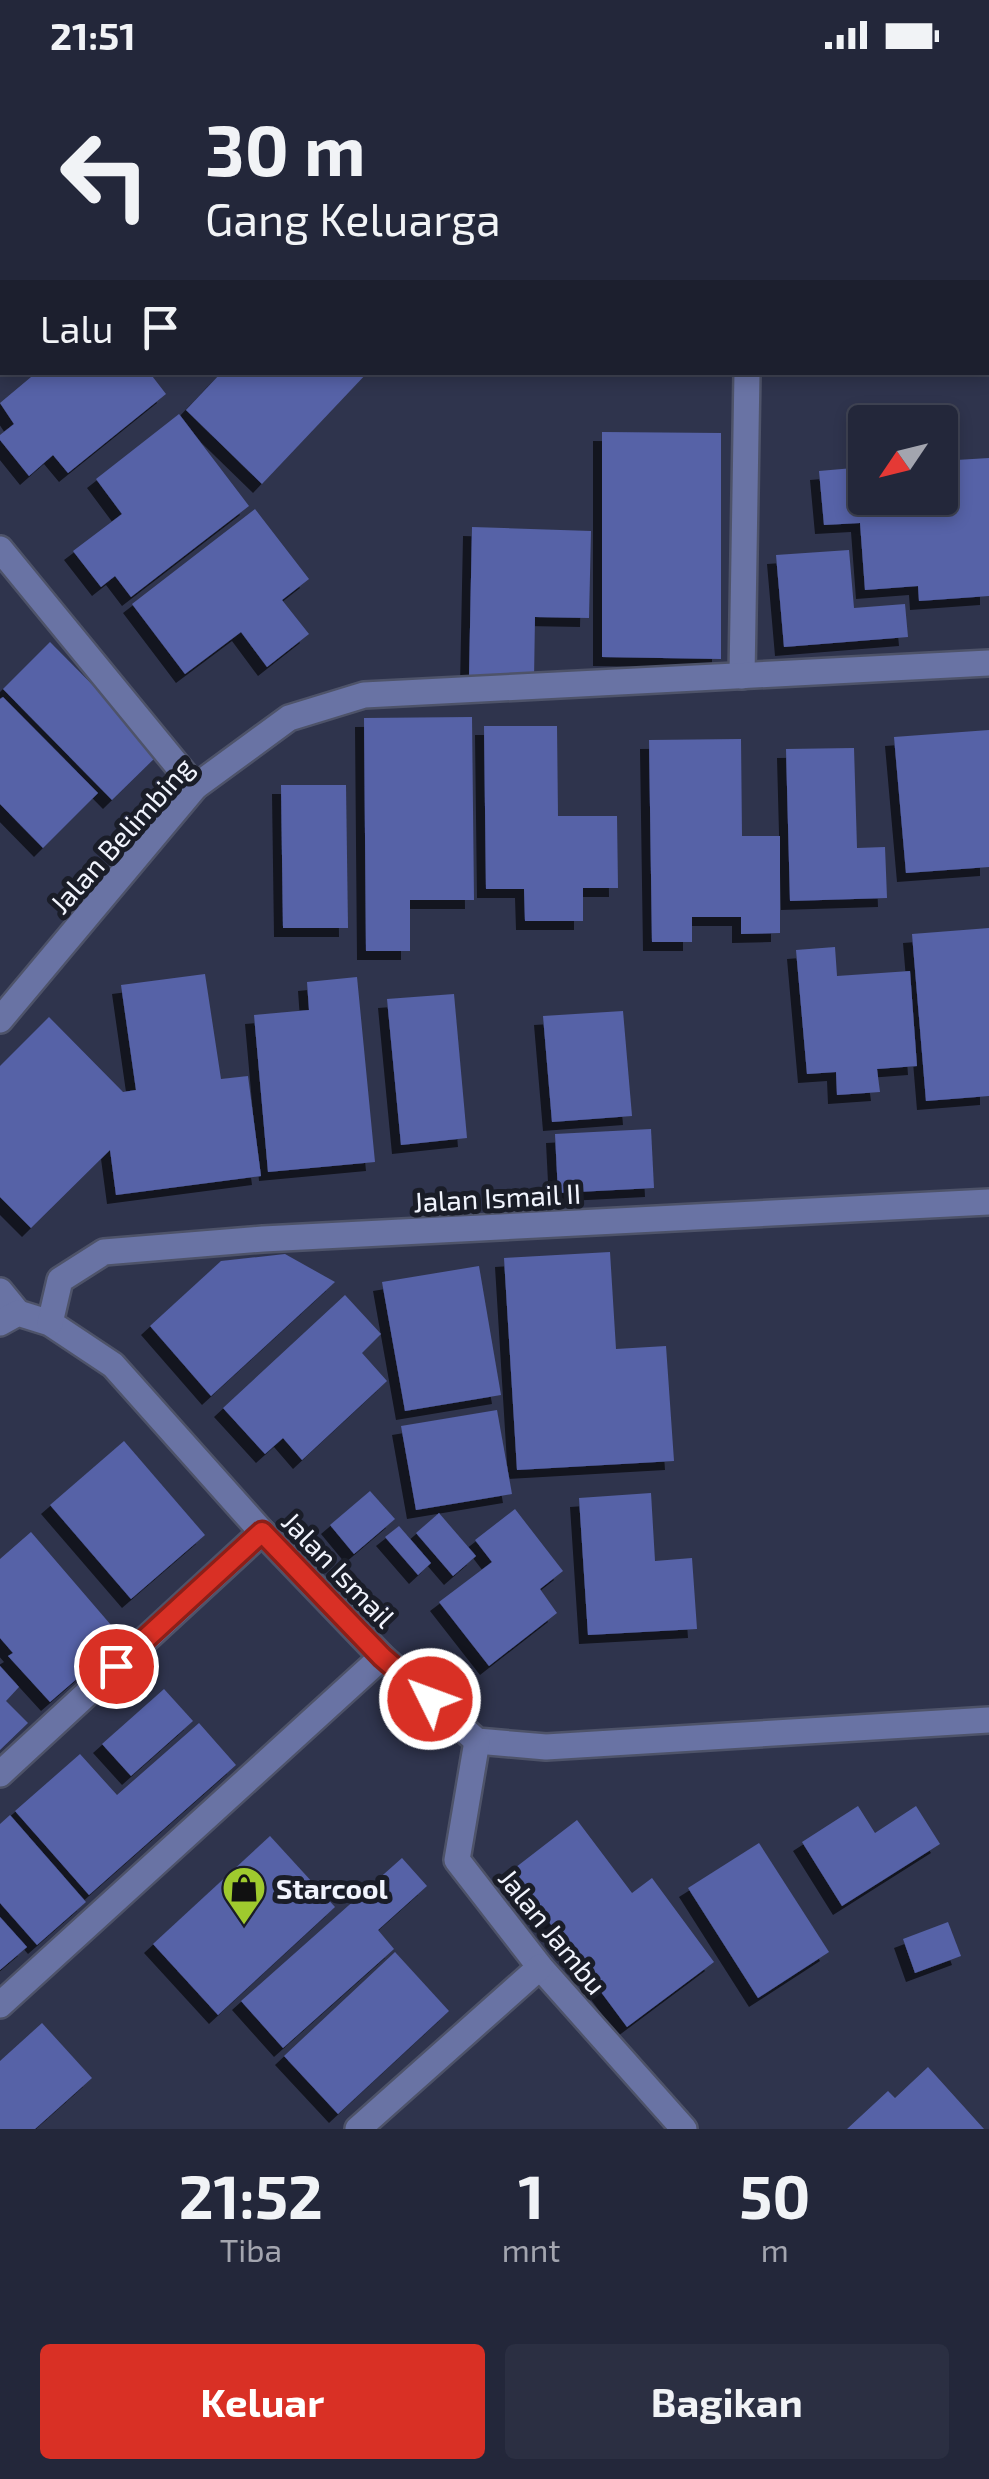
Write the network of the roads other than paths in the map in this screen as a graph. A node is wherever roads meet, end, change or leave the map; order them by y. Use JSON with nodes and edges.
{"nodes":[{"id":1,"x":747,"y":375,"type":"edge"},
{"id":2,"x":0,"y":549,"type":"edge"},
{"id":3,"x":989,"y":663,"type":"edge"},
{"id":4,"x":742,"y":676,"type":"junction"},
{"id":5,"x":196,"y":787,"type":"junction"},
{"id":6,"x":0,"y":1020,"type":"edge"},
{"id":7,"x":989,"y":1202,"type":"edge"},
{"id":8,"x":0,"y":1291,"type":"edge"},
{"id":9,"x":9,"y":1318,"type":"edge"},
{"id":10,"x":50,"y":1323,"type":"junction"},
{"id":11,"x":262,"y":1532,"type":"junction"},
{"id":12,"x":382,"y":1657,"type":"junction"},
{"id":13,"x":989,"y":1720,"type":"edge"},
{"id":14,"x":477,"y":1741,"type":"junction"},
{"id":15,"x":0,"y":1774,"type":"edge"},
{"id":16,"x":540,"y":1968,"type":"junction"},
{"id":17,"x":0,"y":2005,"type":"edge"},
{"id":18,"x":358,"y":2129,"type":"edge"},
{"id":19,"x":684,"y":2129,"type":"edge"}],
"edges":[{"from":1,"to":4,"type":"street"},
{"from":2,"to":5,"type":"street"},
{"from":3,"to":4,"type":"street","name":"Jalan Belimbing"},
{"from":4,"to":5,"type":"street","name":"Jalan Belimbing"},
{"from":5,"to":6,"type":"street","name":"Jalan Belimbing"},
{"from":7,"to":10,"type":"street","name":"Jalan Ismail II"},
{"from":8,"to":9,"type":"street"},
{"from":9,"to":10,"type":"street","name":"Jalan Ismail"},
{"from":10,"to":11,"type":"street","name":"Jalan Ismail"},
{"from":11,"to":12,"type":"street","name":"Jalan Ismail"},
{"from":11,"to":15,"type":"street"},
{"from":12,"to":14,"type":"street","name":"Jalan Ismail"},
{"from":12,"to":17,"type":"street"},
{"from":13,"to":14,"type":"street"},
{"from":14,"to":16,"type":"street","name":"Jalan Jambu"},
{"from":16,"to":18,"type":"street"},
{"from":16,"to":19,"type":"street","name":"Jalan Jambu"}]}
